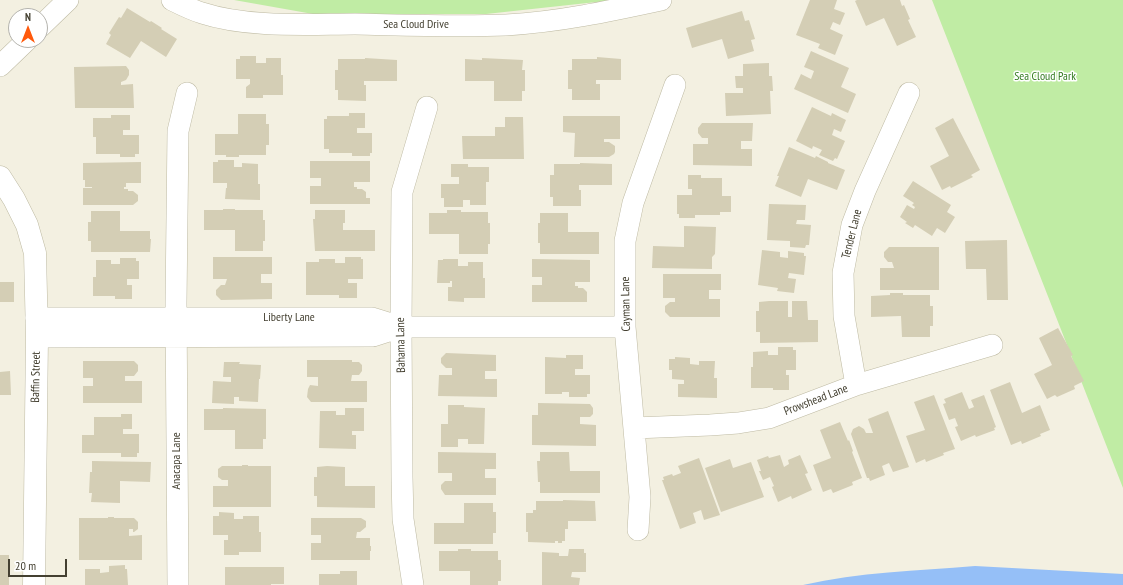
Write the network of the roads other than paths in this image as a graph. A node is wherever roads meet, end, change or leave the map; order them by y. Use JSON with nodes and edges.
{"nodes":[{"id":1,"x":68,"y":0,"type":"edge"},
{"id":2,"x":172,"y":0,"type":"edge"},
{"id":3,"x":662,"y":0,"type":"edge"},
{"id":4,"x":48,"y":19,"type":"edge"},
{"id":5,"x":19,"y":48,"type":"edge"},
{"id":6,"x":0,"y":66,"type":"edge"},
{"id":7,"x":675,"y":86,"type":"dead end"},
{"id":8,"x":187,"y":93,"type":"dead end"},
{"id":9,"x":909,"y":93,"type":"dead end"},
{"id":10,"x":427,"y":107,"type":"dead end"},
{"id":11,"x":0,"y":177,"type":"edge"},
{"id":12,"x":401,"y":326,"type":"junction"},
{"id":13,"x":625,"y":326,"type":"junction"},
{"id":14,"x":37,"y":328,"type":"junction"},
{"id":15,"x":177,"y":328,"type":"junction"},
{"id":16,"x":992,"y":345,"type":"dead end"},
{"id":17,"x":856,"y":385,"type":"junction"},
{"id":18,"x":634,"y":428,"type":"junction"},
{"id":19,"x":638,"y":530,"type":"dead end"},
{"id":20,"x":34,"y":585,"type":"edge"},
{"id":21,"x":178,"y":585,"type":"edge"},
{"id":22,"x":413,"y":585,"type":"edge"}],
"edges":[{"from":1,"to":4,"type":"street"},
{"from":2,"to":3,"type":"street","name":"Sea Cloud Drive"},
{"from":5,"to":6,"type":"street"},
{"from":7,"to":13,"type":"street","name":"Cayman Lane"},
{"from":8,"to":15,"type":"street","name":"Anacapa Lane"},
{"from":9,"to":17,"type":"street","name":"Tender Lane"},
{"from":10,"to":12,"type":"street","name":"Bahama Lane"},
{"from":11,"to":14,"type":"street","name":"Baffin Street"},
{"from":12,"to":13,"type":"street","name":"Liberty Lane"},
{"from":12,"to":15,"type":"street","name":"Liberty Lane"},
{"from":12,"to":22,"type":"street","name":"Bahama Lane"},
{"from":13,"to":18,"type":"street","name":"Cayman Lane"},
{"from":14,"to":15,"type":"street"},
{"from":14,"to":20,"type":"street","name":"Baffin Street"},
{"from":15,"to":21,"type":"street","name":"Anacapa Lane"},
{"from":16,"to":17,"type":"street","name":"Prowshead Lane"},
{"from":17,"to":18,"type":"street","name":"Prowshead Lane"},
{"from":18,"to":19,"type":"street","name":"Cayman Lane"}]}
